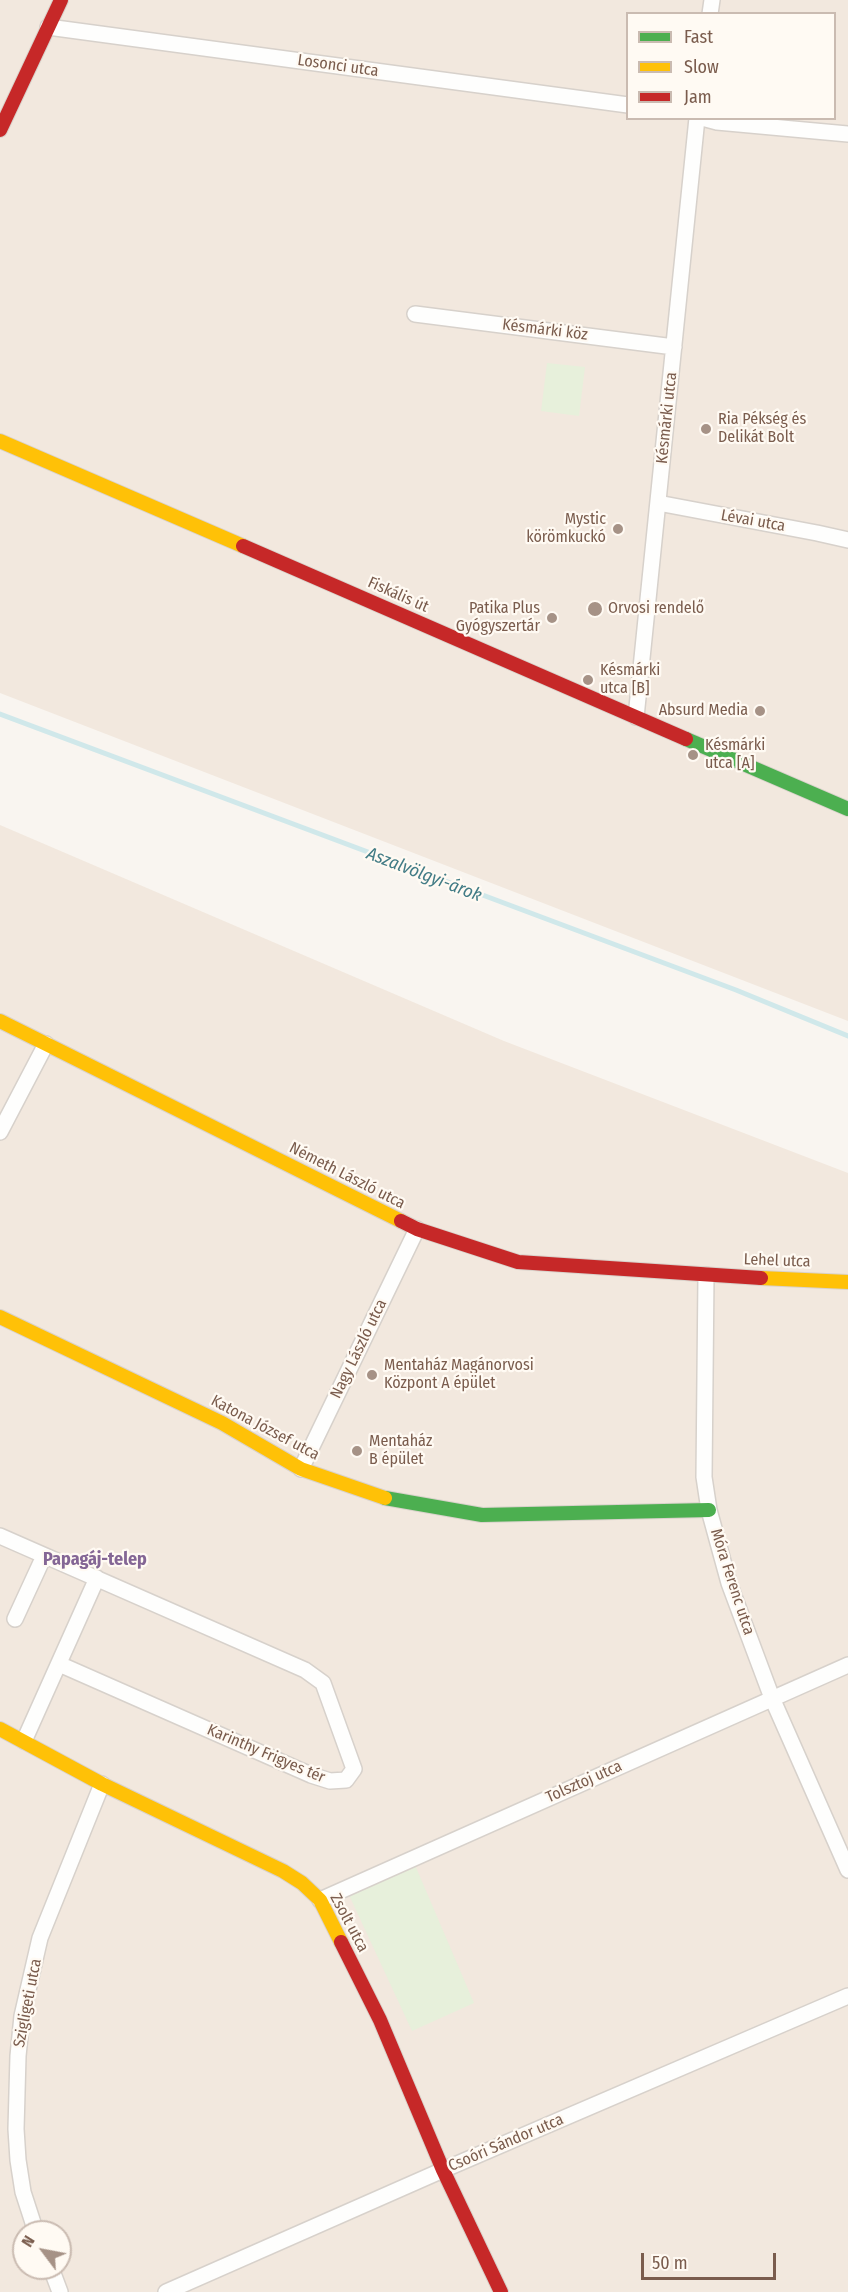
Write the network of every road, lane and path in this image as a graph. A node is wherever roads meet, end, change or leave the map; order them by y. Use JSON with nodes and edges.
{"nodes":[{"id":1,"x":61,"y":0,"type":"edge"},
{"id":2,"x":48,"y":27,"type":"junction"},
{"id":3,"x":626,"y":105,"type":"edge"},
{"id":4,"x":697,"y":120,"type":"edge"},
{"id":5,"x":710,"y":120,"type":"edge"},
{"id":6,"x":0,"y":130,"type":"edge"},
{"id":7,"x":848,"y":134,"type":"edge"},
{"id":8,"x":415,"y":314,"type":"dead end"},
{"id":9,"x":674,"y":347,"type":"junction"},
{"id":10,"x":0,"y":441,"type":"edge"},
{"id":11,"x":658,"y":503,"type":"junction"},
{"id":12,"x":848,"y":540,"type":"edge"},
{"id":13,"x":636,"y":717,"type":"junction"},
{"id":14,"x":848,"y":809,"type":"edge"},
{"id":15,"x":0,"y":1021,"type":"edge"},
{"id":16,"x":46,"y":1044,"type":"junction"},
{"id":17,"x":0,"y":1132,"type":"edge"},
{"id":18,"x":417,"y":1229,"type":"junction"},
{"id":19,"x":706,"y":1275,"type":"junction"},
{"id":20,"x":848,"y":1282,"type":"edge"},
{"id":21,"x":0,"y":1317,"type":"edge"},
{"id":22,"x":301,"y":1469,"type":"junction"},
{"id":23,"x":709,"y":1510,"type":"junction"},
{"id":24,"x":0,"y":1536,"type":"edge"},
{"id":25,"x":44,"y":1556,"type":"junction"},
{"id":26,"x":97,"y":1578,"type":"junction"},
{"id":27,"x":15,"y":1619,"type":"dead end"},
{"id":28,"x":59,"y":1664,"type":"junction"},
{"id":29,"x":848,"y":1665,"type":"edge"},
{"id":30,"x":772,"y":1698,"type":"junction"},
{"id":31,"x":0,"y":1729,"type":"edge"},
{"id":32,"x":24,"y":1741,"type":"junction"},
{"id":33,"x":102,"y":1784,"type":"junction"},
{"id":34,"x":848,"y":1870,"type":"edge"},
{"id":35,"x":320,"y":1900,"type":"junction"},
{"id":36,"x":848,"y":1996,"type":"edge"},
{"id":37,"x":443,"y":2170,"type":"junction"},
{"id":38,"x":32,"y":2220,"type":"edge"},
{"id":39,"x":166,"y":2292,"type":"edge"},
{"id":40,"x":501,"y":2292,"type":"edge"}],
"edges":[{"from":1,"to":2,"type":"street"},
{"from":2,"to":3,"type":"street","name":"Losonci utca"},
{"from":2,"to":6,"type":"street"},
{"from":4,"to":9,"type":"street","name":"Késmárki utca"},
{"from":5,"to":7,"type":"street"},
{"from":8,"to":9,"type":"street","name":"Késmárki köz"},
{"from":9,"to":11,"type":"street","name":"Késmárki utca"},
{"from":10,"to":13,"type":"street","name":"Fiskális út"},
{"from":11,"to":12,"type":"street","name":"Lévai utca"},
{"from":11,"to":13,"type":"street","name":"Késmárki utca"},
{"from":13,"to":14,"type":"street","name":"Fiskális út"},
{"from":15,"to":16,"type":"street","name":"Németh László utca"},
{"from":16,"to":17,"type":"street"},
{"from":16,"to":18,"type":"street","name":"Németh László utca"},
{"from":18,"to":19,"type":"street","name":"Németh László utca"},
{"from":18,"to":22,"type":"street","name":"Nagy László utca"},
{"from":19,"to":20,"type":"street","name":"Lehel utca"},
{"from":19,"to":23,"type":"street","name":"Móra Ferenc utca"},
{"from":21,"to":22,"type":"street","name":"Katona József utca"},
{"from":22,"to":23,"type":"street","name":"Katona József utca"},
{"from":23,"to":30,"type":"street","name":"Móra Ferenc utca"},
{"from":24,"to":25,"type":"street","name":"Karinthy Frigyes tér"},
{"from":25,"to":26,"type":"street","name":"Karinthy Frigyes tér"},
{"from":25,"to":27,"type":"street"},
{"from":26,"to":28,"type":"street"},
{"from":26,"to":28,"type":"street","name":"Karinthy Frigyes tér"},
{"from":28,"to":32,"type":"street"},
{"from":29,"to":30,"type":"street","name":"Tolsztoj utca"},
{"from":30,"to":34,"type":"street","name":"Móra Ferenc utca"},
{"from":30,"to":35,"type":"street","name":"Tolsztoj utca"},
{"from":31,"to":32,"type":"street","name":"Zsolt utca"},
{"from":32,"to":33,"type":"street","name":"Zsolt utca"},
{"from":33,"to":35,"type":"street","name":"Zsolt utca"},
{"from":33,"to":38,"type":"street","name":"Szigligeti utca"},
{"from":35,"to":37,"type":"street","name":"Zsolt utca"},
{"from":36,"to":37,"type":"street","name":"Csoóri Sándor utca"},
{"from":37,"to":39,"type":"street","name":"Csoóri Sándor utca"},
{"from":37,"to":40,"type":"street","name":"Zsolt utca"}]}
